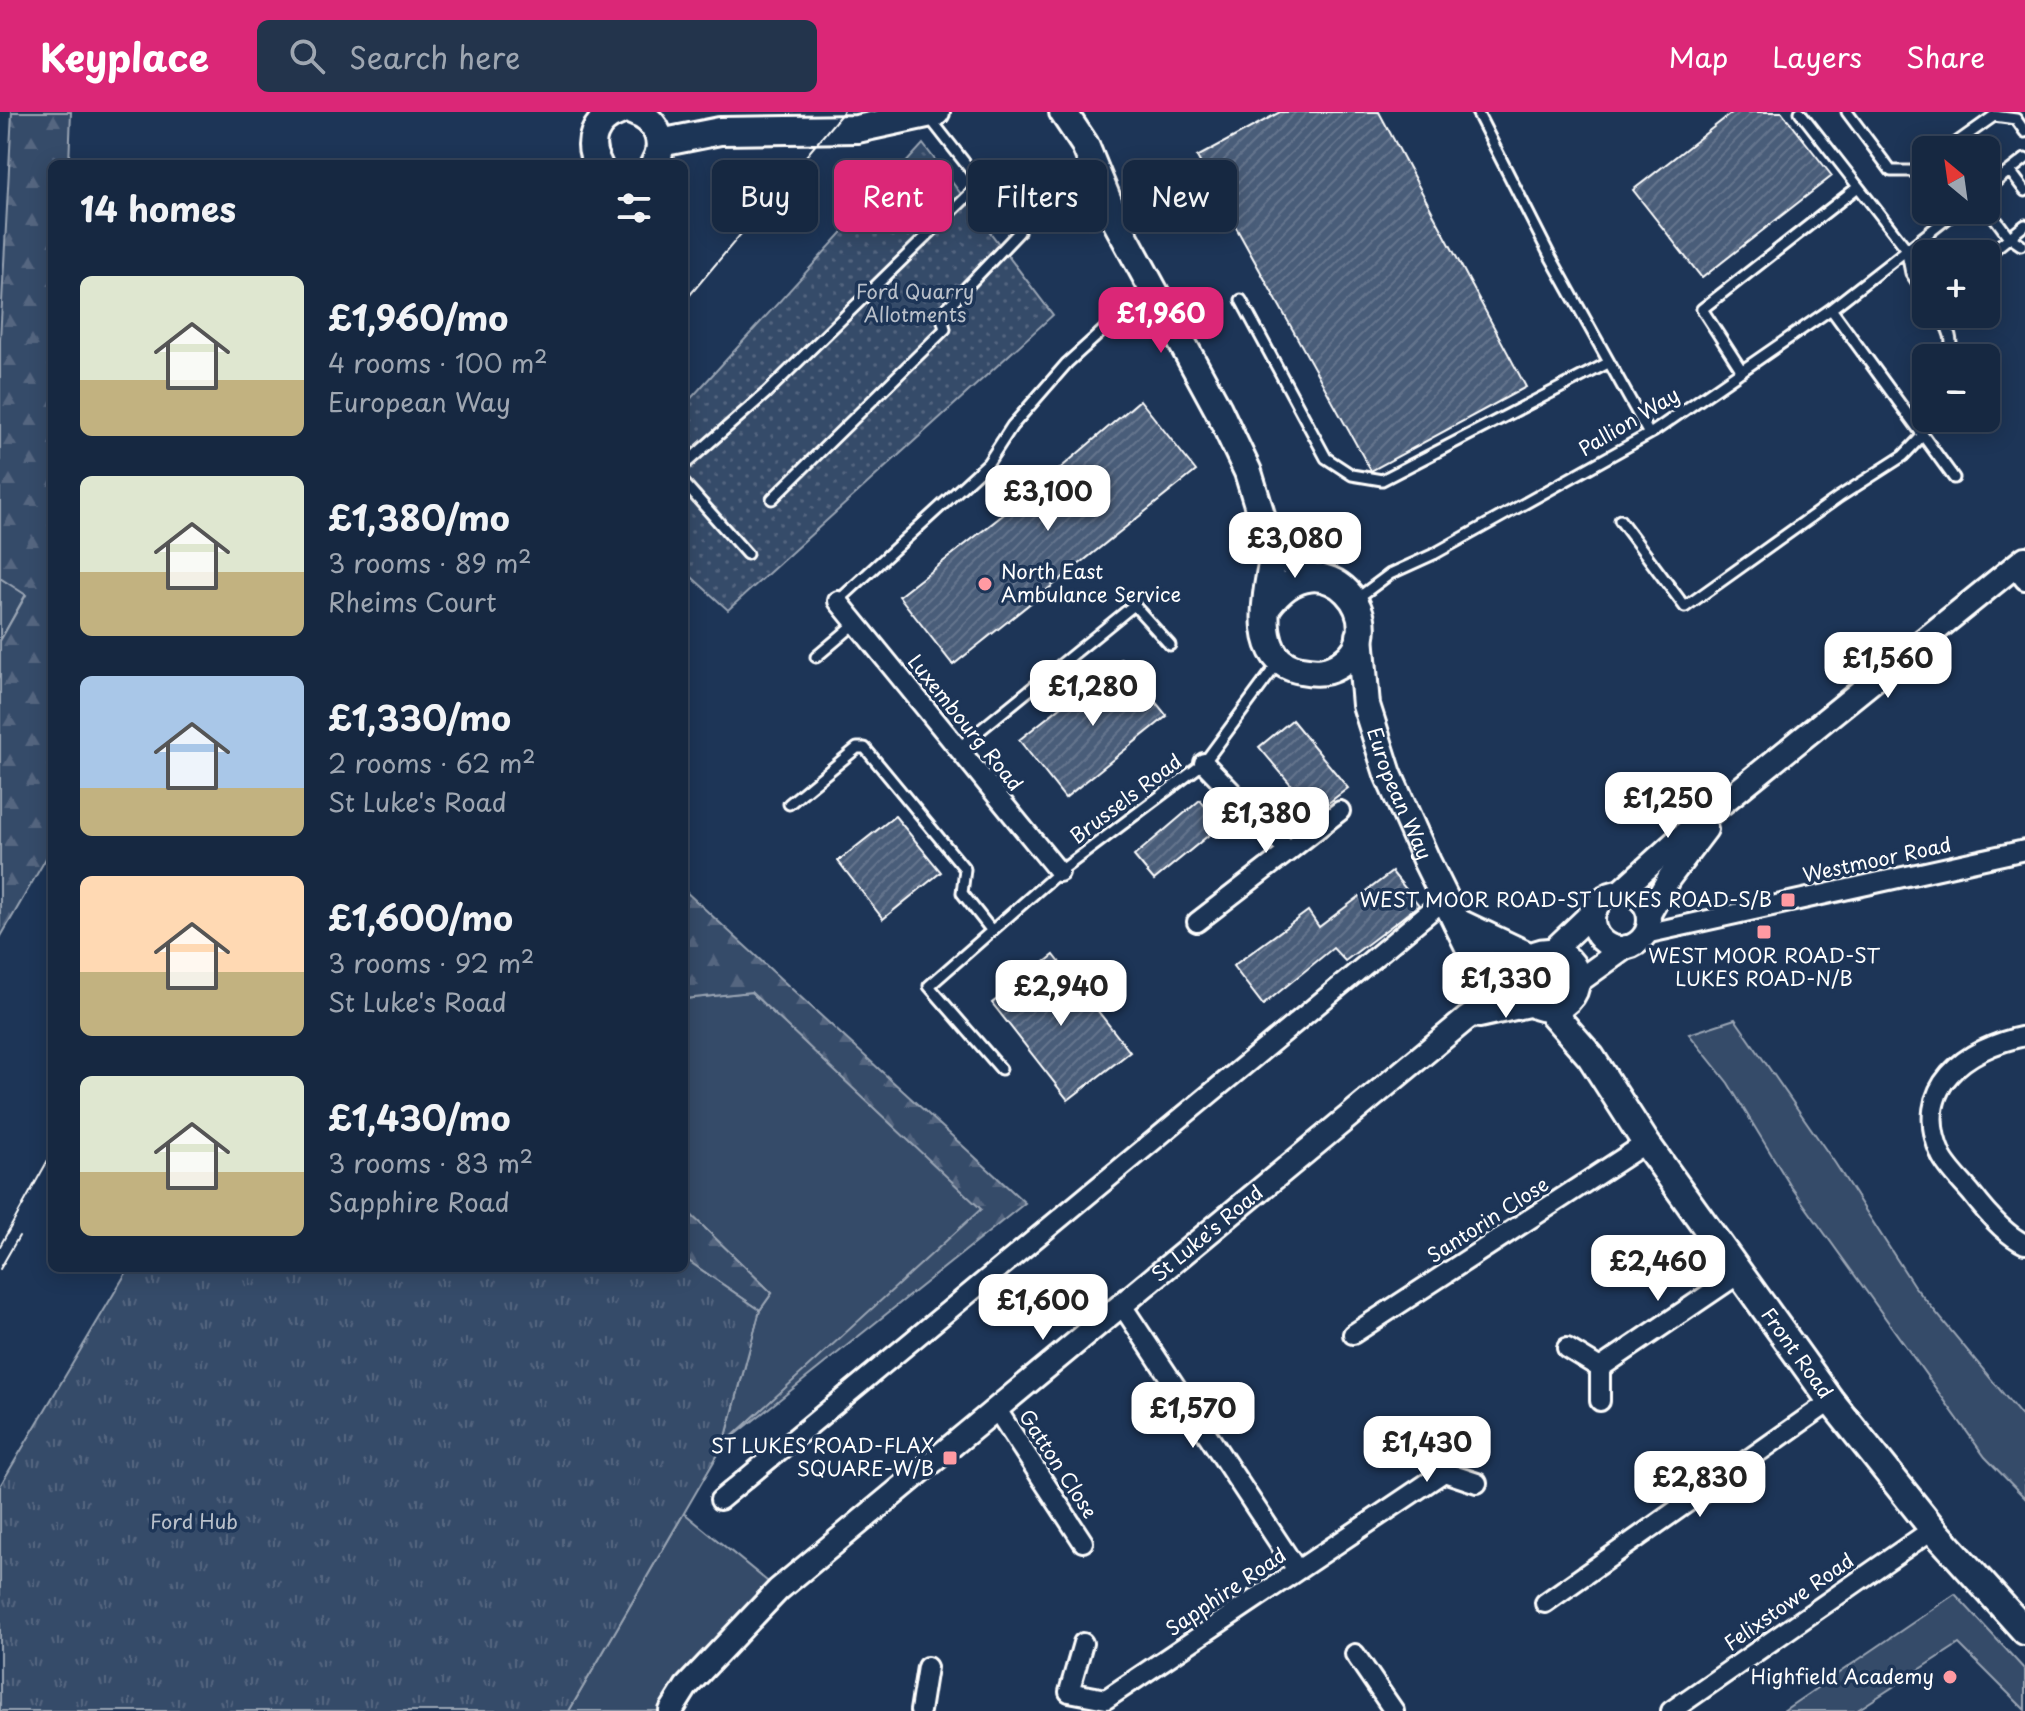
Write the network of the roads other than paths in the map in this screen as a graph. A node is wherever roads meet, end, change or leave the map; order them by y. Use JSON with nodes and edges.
{"nodes":[{"id":1,"x":618,"y":112,"type":"edge"},
{"id":2,"x":634,"y":112,"type":"edge"},
{"id":3,"x":1063,"y":112,"type":"edge"},
{"id":4,"x":1084,"y":112,"type":"edge"},
{"id":5,"x":1477,"y":112,"type":"edge"},
{"id":6,"x":1800,"y":112,"type":"edge"},
{"id":7,"x":1847,"y":112,"type":"edge"},
{"id":8,"x":932,"y":113,"type":"edge"},
{"id":9,"x":2025,"y":132,"type":"edge"},
{"id":10,"x":1966,"y":136,"type":"edge"},
{"id":11,"x":1085,"y":145,"type":"junction"},
{"id":12,"x":657,"y":154,"type":"edge"},
{"id":13,"x":2025,"y":159,"type":"edge"},
{"id":14,"x":597,"y":160,"type":"edge"},
{"id":15,"x":968,"y":164,"type":"edge"},
{"id":16,"x":1912,"y":171,"type":"edge"},
{"id":17,"x":2010,"y":171,"type":"junction"},
{"id":18,"x":2000,"y":178,"type":"edge"},
{"id":19,"x":1858,"y":187,"type":"junction"},
{"id":20,"x":2025,"y":191,"type":"edge"},
{"id":21,"x":968,"y":196,"type":"edge"},
{"id":22,"x":1939,"y":224,"type":"edge"},
{"id":23,"x":1999,"y":224,"type":"edge"},
{"id":24,"x":2025,"y":225,"type":"edge"},
{"id":25,"x":1019,"y":232,"type":"edge"},
{"id":26,"x":2009,"y":237,"type":"junction"},
{"id":27,"x":2000,"y":244,"type":"edge"},
{"id":28,"x":2021,"y":245,"type":"dead end"},
{"id":29,"x":1906,"y":248,"type":"junction"},
{"id":30,"x":1912,"y":274,"type":"edge"},
{"id":31,"x":1153,"y":286,"type":"junction"},
{"id":32,"x":1241,"y":300,"type":"dead end"},
{"id":33,"x":1831,"y":309,"type":"junction"},
{"id":34,"x":1608,"y":363,"type":"junction"},
{"id":35,"x":1742,"y":371,"type":"junction"},
{"id":36,"x":1649,"y":434,"type":"junction"},
{"id":37,"x":1923,"y":435,"type":"junction"},
{"id":38,"x":688,"y":461,"type":"edge"},
{"id":39,"x":1954,"y":478,"type":"dead end"},
{"id":40,"x":688,"y":488,"type":"edge"},
{"id":41,"x":772,"y":499,"type":"dead end"},
{"id":42,"x":1620,"y":520,"type":"dead end"},
{"id":43,"x":1275,"y":548,"type":"junction"},
{"id":44,"x":747,"y":554,"type":"dead end"},
{"id":45,"x":2021,"y":568,"type":"edge"},
{"id":46,"x":1311,"y":577,"type":"junction"},
{"id":47,"x":1355,"y":600,"type":"junction"},
{"id":48,"x":838,"y":601,"type":"joint"},
{"id":49,"x":1268,"y":606,"type":"junction"},
{"id":50,"x":856,"y":623,"type":"junction"},
{"id":51,"x":1360,"y":636,"type":"junction"},
{"id":52,"x":1170,"y":645,"type":"dead end"},
{"id":53,"x":816,"y":657,"type":"dead end"},
{"id":54,"x":1280,"y":661,"type":"junction"},
{"id":55,"x":1317,"y":673,"type":"junction"},
{"id":56,"x":1366,"y":705,"type":"junction"},
{"id":57,"x":957,"y":749,"type":"junction"},
{"id":58,"x":1204,"y":763,"type":"junction"},
{"id":59,"x":1733,"y":798,"type":"junction"},
{"id":60,"x":789,"y":804,"type":"dead end"},
{"id":61,"x":1340,"y":811,"type":"dead end"},
{"id":62,"x":2025,"y":850,"type":"edge"},
{"id":63,"x":1289,"y":851,"type":"junction"},
{"id":64,"x":1059,"y":872,"type":"junction"},
{"id":65,"x":1620,"y":892,"type":"junction"},
{"id":66,"x":1596,"y":909,"type":"junction"},
{"id":67,"x":1451,"y":910,"type":"junction"},
{"id":68,"x":1197,"y":922,"type":"dead end"},
{"id":69,"x":1647,"y":924,"type":"junction"},
{"id":70,"x":992,"y":931,"type":"junction"},
{"id":71,"x":1626,"y":947,"type":"junction"},
{"id":72,"x":1534,"y":980,"type":"junction"},
{"id":73,"x":1576,"y":986,"type":"junction"},
{"id":74,"x":2025,"y":1036,"type":"edge"},
{"id":75,"x":1591,"y":1057,"type":"junction"},
{"id":76,"x":1001,"y":1069,"type":"dead end"},
{"id":77,"x":1646,"y":1143,"type":"junction"},
{"id":78,"x":2025,"y":1244,"type":"edge"},
{"id":79,"x":1740,"y":1273,"type":"junction"},
{"id":80,"x":1123,"y":1307,"type":"junction"},
{"id":81,"x":1353,"y":1334,"type":"dead end"},
{"id":82,"x":1567,"y":1348,"type":"dead end"},
{"id":83,"x":1600,"y":1368,"type":"junction"},
{"id":84,"x":1600,"y":1401,"type":"dead end"},
{"id":85,"x":1831,"y":1401,"type":"junction"},
{"id":86,"x":997,"y":1410,"type":"junction"},
{"id":87,"x":1440,"y":1435,"type":"dead end"},
{"id":88,"x":1444,"y":1472,"type":"junction"},
{"id":89,"x":1477,"y":1483,"type":"dead end"},
{"id":90,"x":720,"y":1500,"type":"dead end"},
{"id":91,"x":1933,"y":1529,"type":"junction"},
{"id":92,"x":1083,"y":1542,"type":"dead end"},
{"id":93,"x":1297,"y":1570,"type":"junction"},
{"id":94,"x":1545,"y":1603,"type":"dead end"},
{"id":95,"x":2025,"y":1631,"type":"edge"},
{"id":96,"x":1083,"y":1643,"type":"dead end"},
{"id":97,"x":1355,"y":1654,"type":"dead end"},
{"id":98,"x":927,"y":1667,"type":"dead end"},
{"id":99,"x":671,"y":1711,"type":"edge"},
{"id":100,"x":920,"y":1711,"type":"edge"},
{"id":101,"x":1394,"y":1711,"type":"edge"},
{"id":102,"x":1671,"y":1711,"type":"edge"}],
"edges":[{"from":1,"to":14,"type":"main road"},
{"from":2,"to":12,"type":"main road"},
{"from":3,"to":11,"type":"main road"},
{"from":4,"to":11,"type":"main road"},
{"from":5,"to":34,"type":"lane"},
{"from":6,"to":19,"type":"lane"},
{"from":7,"to":16,"type":"lane"},
{"from":8,"to":12,"type":"main road"},
{"from":8,"to":15,"type":"lane"},
{"from":9,"to":10,"type":"lane"},
{"from":11,"to":31,"type":"main road"},
{"from":13,"to":17,"type":"lane"},
{"from":17,"to":18,"type":"lane"},
{"from":17,"to":20,"type":"lane"},
{"from":19,"to":29,"type":"lane"},
{"from":19,"to":35,"type":"lane"},
{"from":21,"to":38,"type":"lane"},
{"from":22,"to":29,"type":"lane","name":"Pallion Way"},
{"from":23,"to":26,"type":"lane"},
{"from":24,"to":26,"type":"lane"},
{"from":25,"to":41,"type":"lane"},
{"from":26,"to":27,"type":"lane"},
{"from":26,"to":28,"type":"lane"},
{"from":29,"to":30,"type":"lane"},
{"from":29,"to":33,"type":"lane","name":"Pallion Way"},
{"from":31,"to":43,"type":"main road"},
{"from":31,"to":48,"type":"lane"},
{"from":32,"to":34,"type":"lane"},
{"from":33,"to":35,"type":"lane","name":"Pallion Way"},
{"from":33,"to":37,"type":"lane"},
{"from":34,"to":36,"type":"lane"},
{"from":35,"to":36,"type":"lane","name":"Pallion Way"},
{"from":36,"to":47,"type":"lane","name":"Pallion Way"},
{"from":37,"to":39,"type":"lane"},
{"from":37,"to":42,"type":"lane"},
{"from":40,"to":44,"type":"lane"},
{"from":43,"to":46,"type":"main road"},
{"from":43,"to":49,"type":"main road"},
{"from":45,"to":59,"type":"street"},
{"from":46,"to":47,"type":"main road"},
{"from":46,"to":49,"type":"main road"},
{"from":47,"to":51,"type":"main road"},
{"from":48,"to":50,"type":"street","name":"Luxembourg Road"},
{"from":49,"to":54,"type":"main road"},
{"from":50,"to":53,"type":"lane"},
{"from":50,"to":57,"type":"street","name":"Luxembourg Road"},
{"from":51,"to":55,"type":"main road"},
{"from":51,"to":56,"type":"main road","name":"European Way"},
{"from":52,"to":57,"type":"lane"},
{"from":54,"to":55,"type":"main road"},
{"from":54,"to":58,"type":"lane","name":"Brussels Road"},
{"from":55,"to":56,"type":"main road"},
{"from":56,"to":67,"type":"main road","name":"European Way"},
{"from":57,"to":64,"type":"street","name":"Luxembourg Road"},
{"from":58,"to":63,"type":"street"},
{"from":58,"to":64,"type":"lane","name":"Brussels Road"},
{"from":59,"to":65,"type":"street"},
{"from":59,"to":69,"type":"street"},
{"from":60,"to":70,"type":"lane"},
{"from":61,"to":63,"type":"street"},
{"from":62,"to":69,"type":"street","name":"Westmoor Road"},
{"from":63,"to":68,"type":"street"},
{"from":64,"to":70,"type":"lane","name":"Brussels Road"},
{"from":65,"to":66,"type":"street"},
{"from":65,"to":69,"type":"street"},
{"from":66,"to":71,"type":"street"},
{"from":66,"to":72,"type":"street"},
{"from":67,"to":72,"type":"main road","name":"European Way"},
{"from":67,"to":90,"type":"street"},
{"from":69,"to":71,"type":"street"},
{"from":70,"to":76,"type":"lane","name":"Brussels Road"},
{"from":71,"to":73,"type":"street"},
{"from":72,"to":73,"type":"main road"},
{"from":72,"to":73,"type":"main road"},
{"from":72,"to":75,"type":"main road"},
{"from":72,"to":80,"type":"street","name":"St Luke's Road"},
{"from":73,"to":75,"type":"main road"},
{"from":74,"to":78,"type":"street"},
{"from":75,"to":77,"type":"main road","name":"Front Road"},
{"from":77,"to":79,"type":"main road","name":"Front Road"},
{"from":77,"to":81,"type":"street","name":"Santorin Close"},
{"from":79,"to":83,"type":"street"},
{"from":79,"to":85,"type":"main road","name":"Front Road"},
{"from":80,"to":86,"type":"street","name":"St Luke's Road"},
{"from":80,"to":93,"type":"street"},
{"from":82,"to":83,"type":"street"},
{"from":83,"to":84,"type":"street"},
{"from":85,"to":91,"type":"main road","name":"Front Road"},
{"from":85,"to":94,"type":"street"},
{"from":86,"to":92,"type":"street","name":"Gatton Close"},
{"from":86,"to":99,"type":"street","name":"St Luke's Road"},
{"from":87,"to":88,"type":"street"},
{"from":88,"to":89,"type":"street"},
{"from":88,"to":93,"type":"street","name":"Sapphire Road"},
{"from":91,"to":95,"type":"main road","name":"Front Road"},
{"from":91,"to":102,"type":"street","name":"Felixstowe Road"},
{"from":93,"to":96,"type":"street","name":"Sapphire Road"},
{"from":97,"to":101,"type":"street"},
{"from":98,"to":100,"type":"street"}]}
